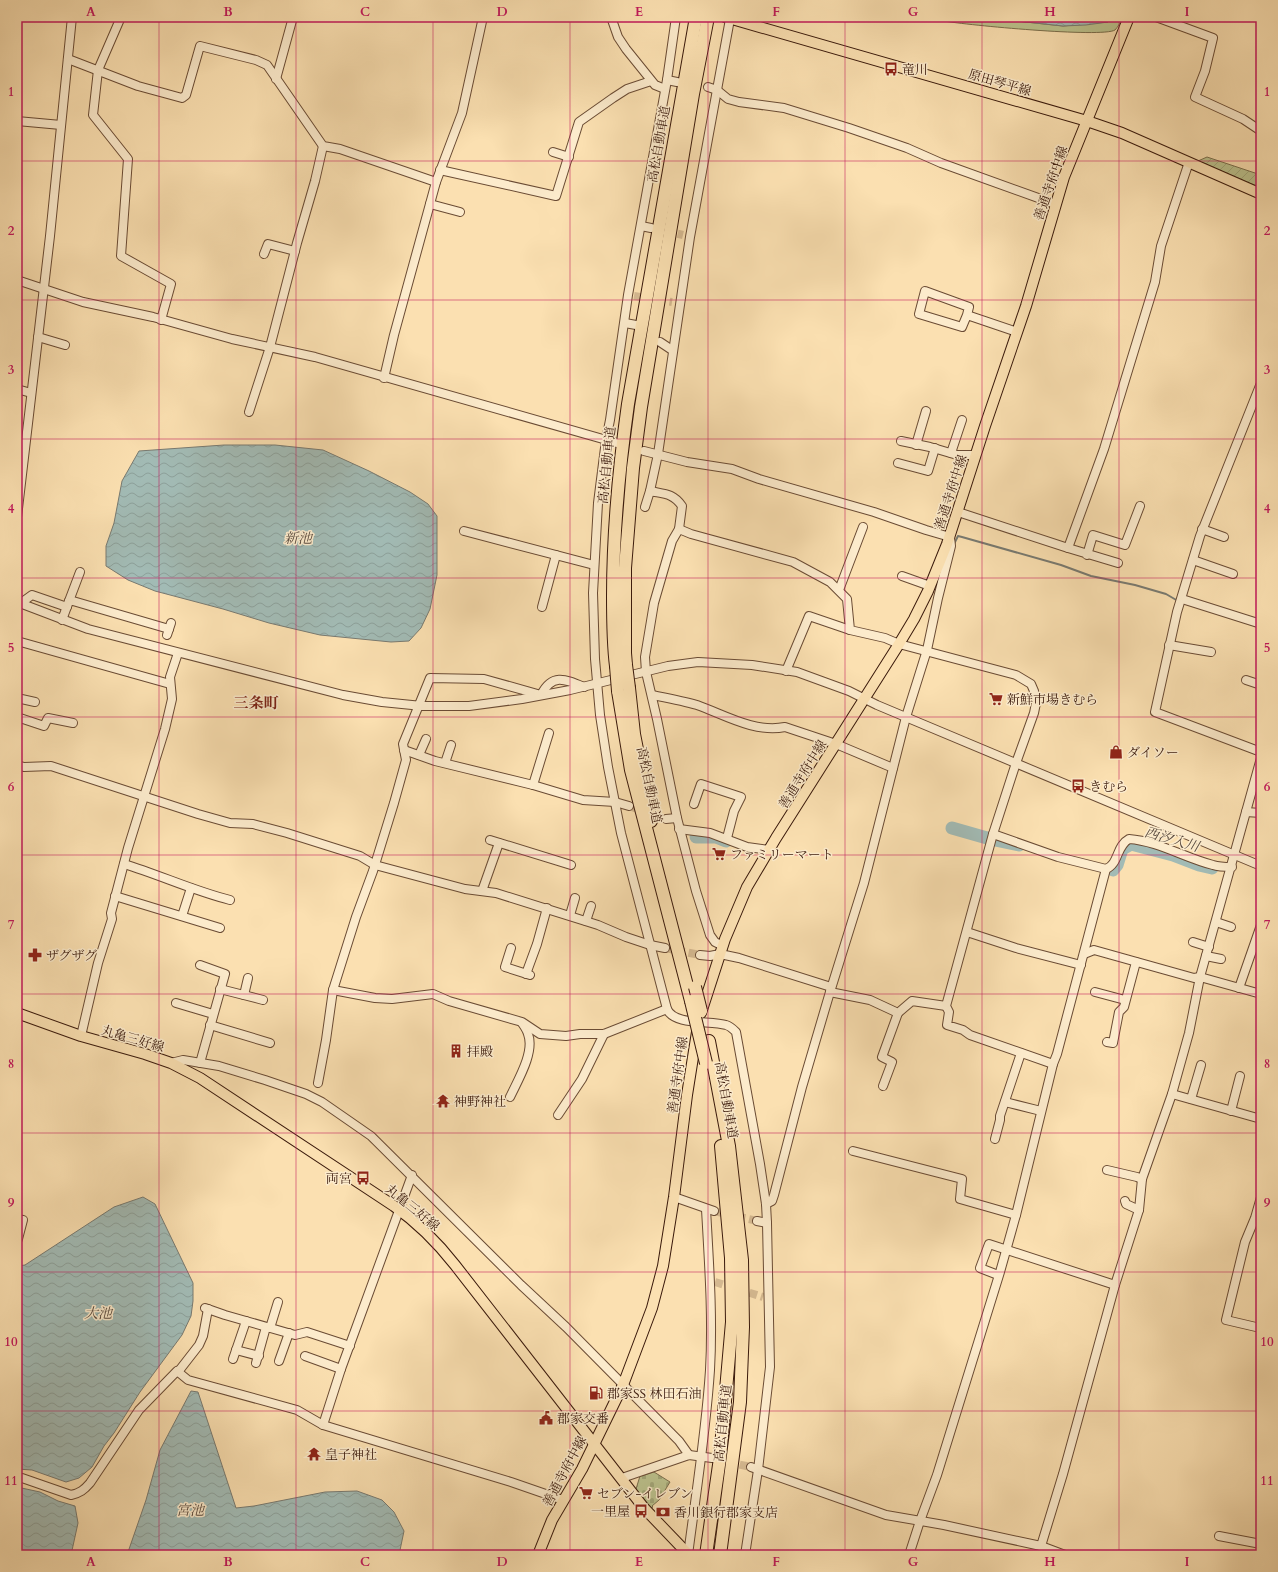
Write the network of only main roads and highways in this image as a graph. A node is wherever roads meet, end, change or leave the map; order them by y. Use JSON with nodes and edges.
{"nodes":[{"id":1,"x":696,"y":17,"type":"edge"},
{"id":2,"x":708,"y":17,"type":"edge"},
{"id":3,"x":1128,"y":17,"type":"edge"},
{"id":4,"x":731,"y":18,"type":"edge"},
{"id":5,"x":1087,"y":121,"type":"junction"},
{"id":6,"x":1261,"y":194,"type":"edge"},
{"id":7,"x":621,"y":666,"type":"junction"},
{"id":8,"x":623,"y":689,"type":"junction"},
{"id":9,"x":17,"y":1013,"type":"edge"},
{"id":10,"x":594,"y":1443,"type":"junction"},
{"id":11,"x":706,"y":1553,"type":"edge"},
{"id":12,"x":538,"y":1555,"type":"edge"},
{"id":13,"x":689,"y":1555,"type":"edge"},
{"id":14,"x":720,"y":1555,"type":"edge"}],
"edges":[{"from":1,"to":7,"type":"highway","name":"高松自動車道"},
{"from":2,"to":7,"type":"highway","name":"高松自動車道"},
{"from":3,"to":5,"type":"main road","name":"善通寺府中線"},
{"from":4,"to":5,"type":"main road","name":"原田琴平線"},
{"from":5,"to":6,"type":"main road","name":"原田琴平線"},
{"from":5,"to":10,"type":"main road","name":"善通寺府中線"},
{"from":7,"to":8,"type":"highway","name":"高松自動車道","bridge":true},
{"from":8,"to":11,"type":"highway","name":"高松自動車道","bridge":true},
{"from":8,"to":14,"type":"highway","name":"高松自動車道","bridge":true},
{"from":9,"to":10,"type":"main road","name":"丸亀三好線"},
{"from":10,"to":12,"type":"main road","name":"善通寺府中線"},
{"from":10,"to":13,"type":"main road","name":"丸亀三好線"}]}
